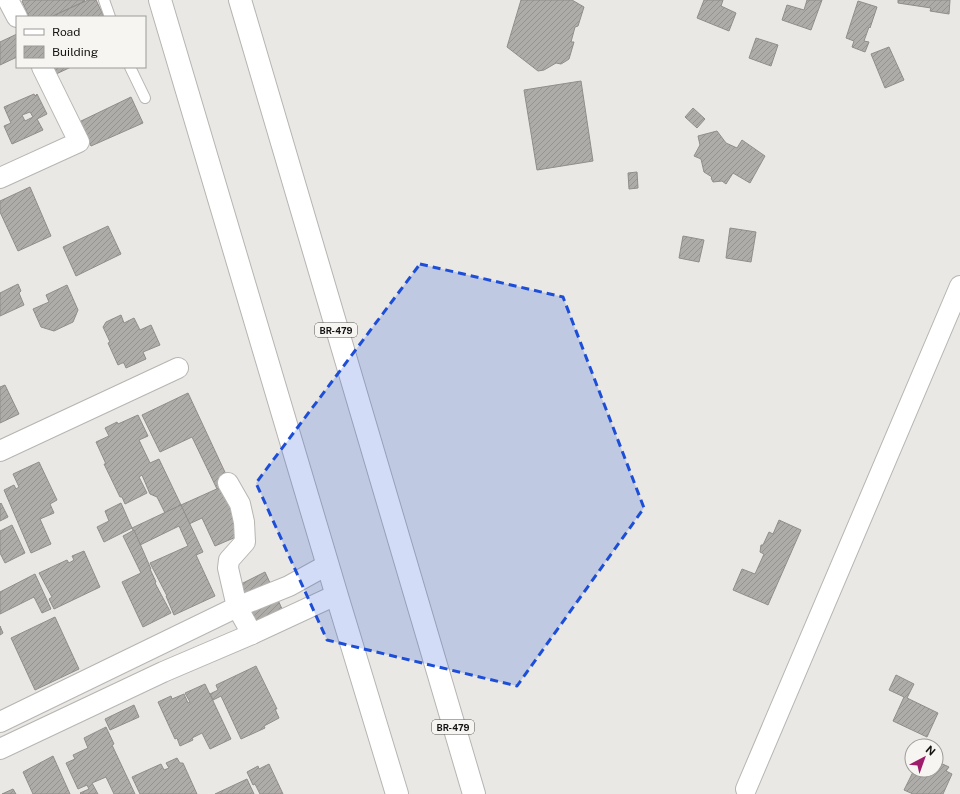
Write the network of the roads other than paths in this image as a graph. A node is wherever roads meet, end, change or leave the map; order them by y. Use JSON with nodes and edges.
{"nodes":[{"id":1,"x":8,"y":0,"type":"edge"},
{"id":2,"x":104,"y":0,"type":"edge"},
{"id":3,"x":160,"y":0,"type":"edge"},
{"id":4,"x":240,"y":0,"type":"edge"},
{"id":5,"x":16,"y":16,"type":"edge"},
{"id":6,"x":110,"y":16,"type":"edge"},
{"id":7,"x":42,"y":68,"type":"edge"},
{"id":8,"x":130,"y":68,"type":"edge"},
{"id":9,"x":145,"y":98,"type":"dead end"},
{"id":10,"x":0,"y":178,"type":"edge"},
{"id":11,"x":960,"y":286,"type":"edge"},
{"id":12,"x":178,"y":368,"type":"dead end"},
{"id":13,"x":0,"y":450,"type":"edge"},
{"id":14,"x":228,"y":483,"type":"dead end"},
{"id":15,"x":327,"y":565,"type":"junction"},
{"id":16,"x":289,"y":586,"type":"junction"},
{"id":17,"x":336,"y":595,"type":"junction"},
{"id":18,"x":237,"y":607,"type":"junction"},
{"id":19,"x":297,"y":613,"type":"junction"},
{"id":20,"x":252,"y":634,"type":"junction"},
{"id":21,"x":0,"y":722,"type":"edge"},
{"id":22,"x":0,"y":749,"type":"edge"},
{"id":23,"x":746,"y":789,"type":"dead end"},
{"id":24,"x":397,"y":794,"type":"edge"},
{"id":25,"x":474,"y":794,"type":"edge"}],
"edges":[{"from":1,"to":5,"type":"street"},
{"from":2,"to":6,"type":"lane"},
{"from":3,"to":15,"type":"main road"},
{"from":4,"to":25,"type":"main road","number":"BR-479"},
{"from":7,"to":10,"type":"street"},
{"from":8,"to":9,"type":"lane"},
{"from":11,"to":23,"type":"street"},
{"from":12,"to":13,"type":"street"},
{"from":14,"to":18,"type":"street"},
{"from":15,"to":16,"type":"street"},
{"from":15,"to":17,"type":"main road"},
{"from":16,"to":18,"type":"street"},
{"from":16,"to":19,"type":"street"},
{"from":17,"to":19,"type":"street"},
{"from":17,"to":24,"type":"main road"},
{"from":18,"to":20,"type":"street"},
{"from":18,"to":21,"type":"street"},
{"from":19,"to":20,"type":"street"},
{"from":20,"to":22,"type":"street"}]}
